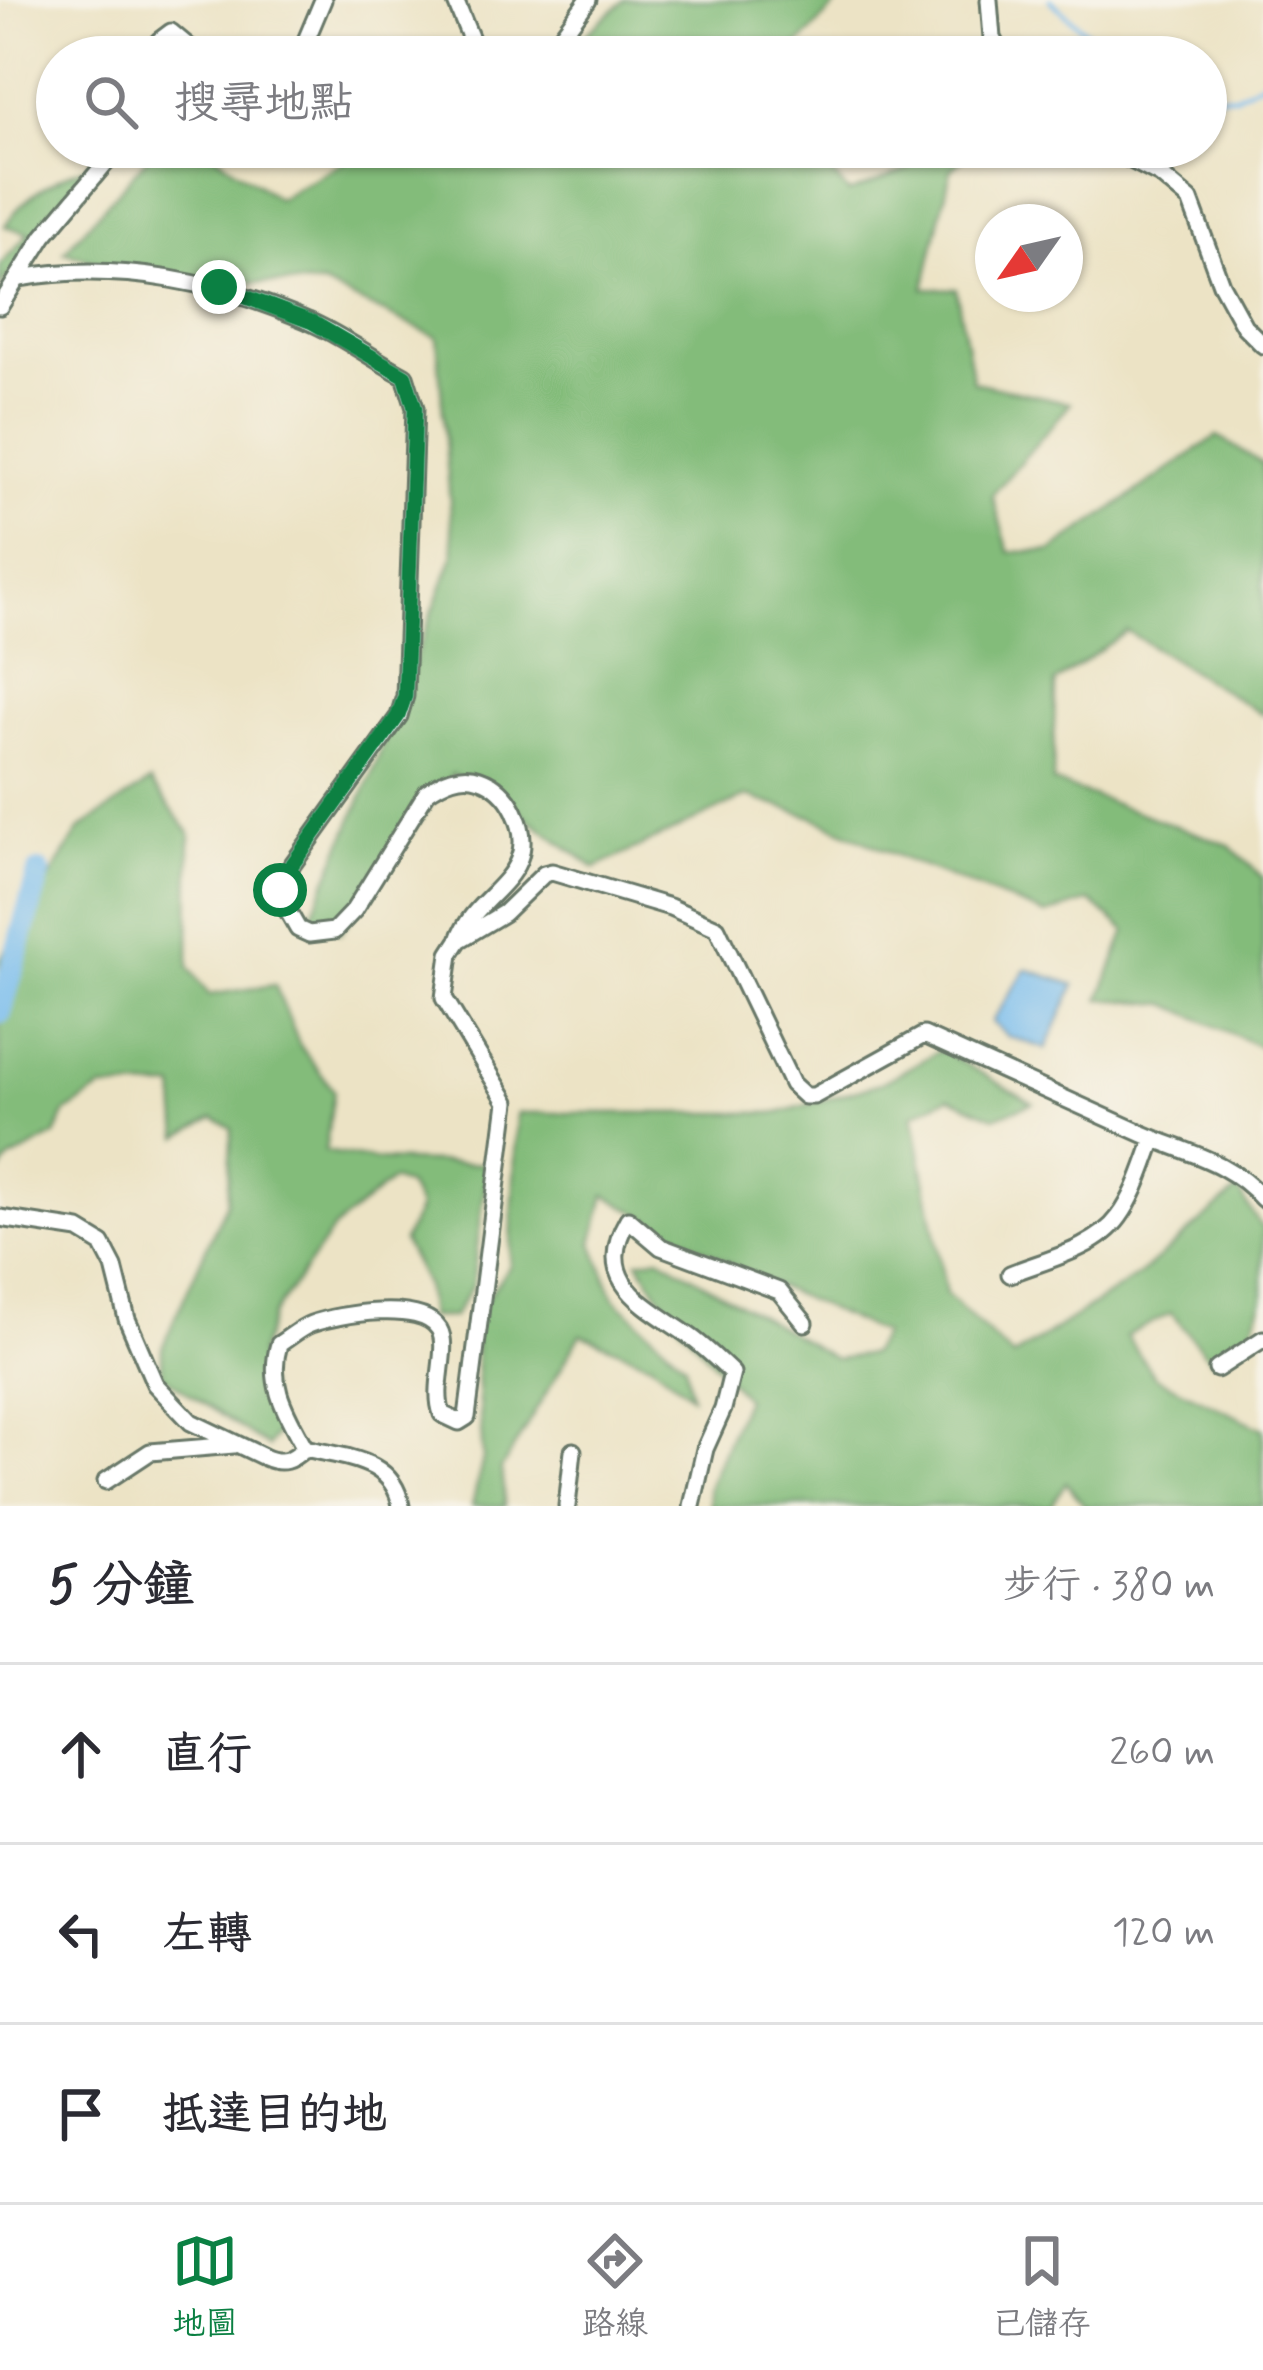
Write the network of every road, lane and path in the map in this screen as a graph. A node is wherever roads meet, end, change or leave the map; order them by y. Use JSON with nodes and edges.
{"nodes":[{"id":1,"x":323,"y":0,"type":"edge"},
{"id":2,"x":455,"y":0,"type":"edge"},
{"id":3,"x":588,"y":0,"type":"edge"},
{"id":4,"x":988,"y":0,"type":"edge"},
{"id":5,"x":308,"y":36,"type":"edge"},
{"id":6,"x":470,"y":36,"type":"edge"},
{"id":7,"x":561,"y":36,"type":"edge"},
{"id":8,"x":992,"y":36,"type":"edge"},
{"id":9,"x":101,"y":168,"type":"edge"},
{"id":10,"x":1146,"y":168,"type":"edge"},
{"id":11,"x":20,"y":278,"type":"junction"},
{"id":12,"x":0,"y":306,"type":"edge"},
{"id":13,"x":1263,"y":345,"type":"edge"},
{"id":14,"x":459,"y":940,"type":"junction"},
{"id":15,"x":1154,"y":1138,"type":"junction"},
{"id":16,"x":1263,"y":1198,"type":"edge"},
{"id":17,"x":0,"y":1217,"type":"edge"},
{"id":18,"x":1010,"y":1274,"type":"dead end"},
{"id":19,"x":805,"y":1322,"type":"dead end"},
{"id":20,"x":1263,"y":1339,"type":"edge"},
{"id":21,"x":1217,"y":1369,"type":"dead end"},
{"id":22,"x":237,"y":1445,"type":"junction"},
{"id":23,"x":305,"y":1448,"type":"junction"},
{"id":24,"x":573,"y":1451,"type":"dead end"},
{"id":25,"x":106,"y":1480,"type":"dead end"},
{"id":26,"x":401,"y":1506,"type":"edge"},
{"id":27,"x":567,"y":1506,"type":"edge"},
{"id":28,"x":692,"y":1506,"type":"edge"}],
"edges":[{"from":1,"to":5,"type":"street"},
{"from":2,"to":6,"type":"street"},
{"from":3,"to":7,"type":"street"},
{"from":4,"to":8,"type":"street"},
{"from":9,"to":11,"type":"street"},
{"from":10,"to":13,"type":"street"},
{"from":11,"to":12,"type":"street"},
{"from":11,"to":14,"type":"street"},
{"from":14,"to":15,"type":"street"},
{"from":14,"to":23,"type":"street"},
{"from":15,"to":16,"type":"street"},
{"from":15,"to":18,"type":"street"},
{"from":17,"to":22,"type":"street"},
{"from":19,"to":28,"type":"street"},
{"from":20,"to":21,"type":"street"},
{"from":22,"to":23,"type":"street"},
{"from":22,"to":25,"type":"street"},
{"from":23,"to":26,"type":"street"},
{"from":24,"to":27,"type":"street"}]}
